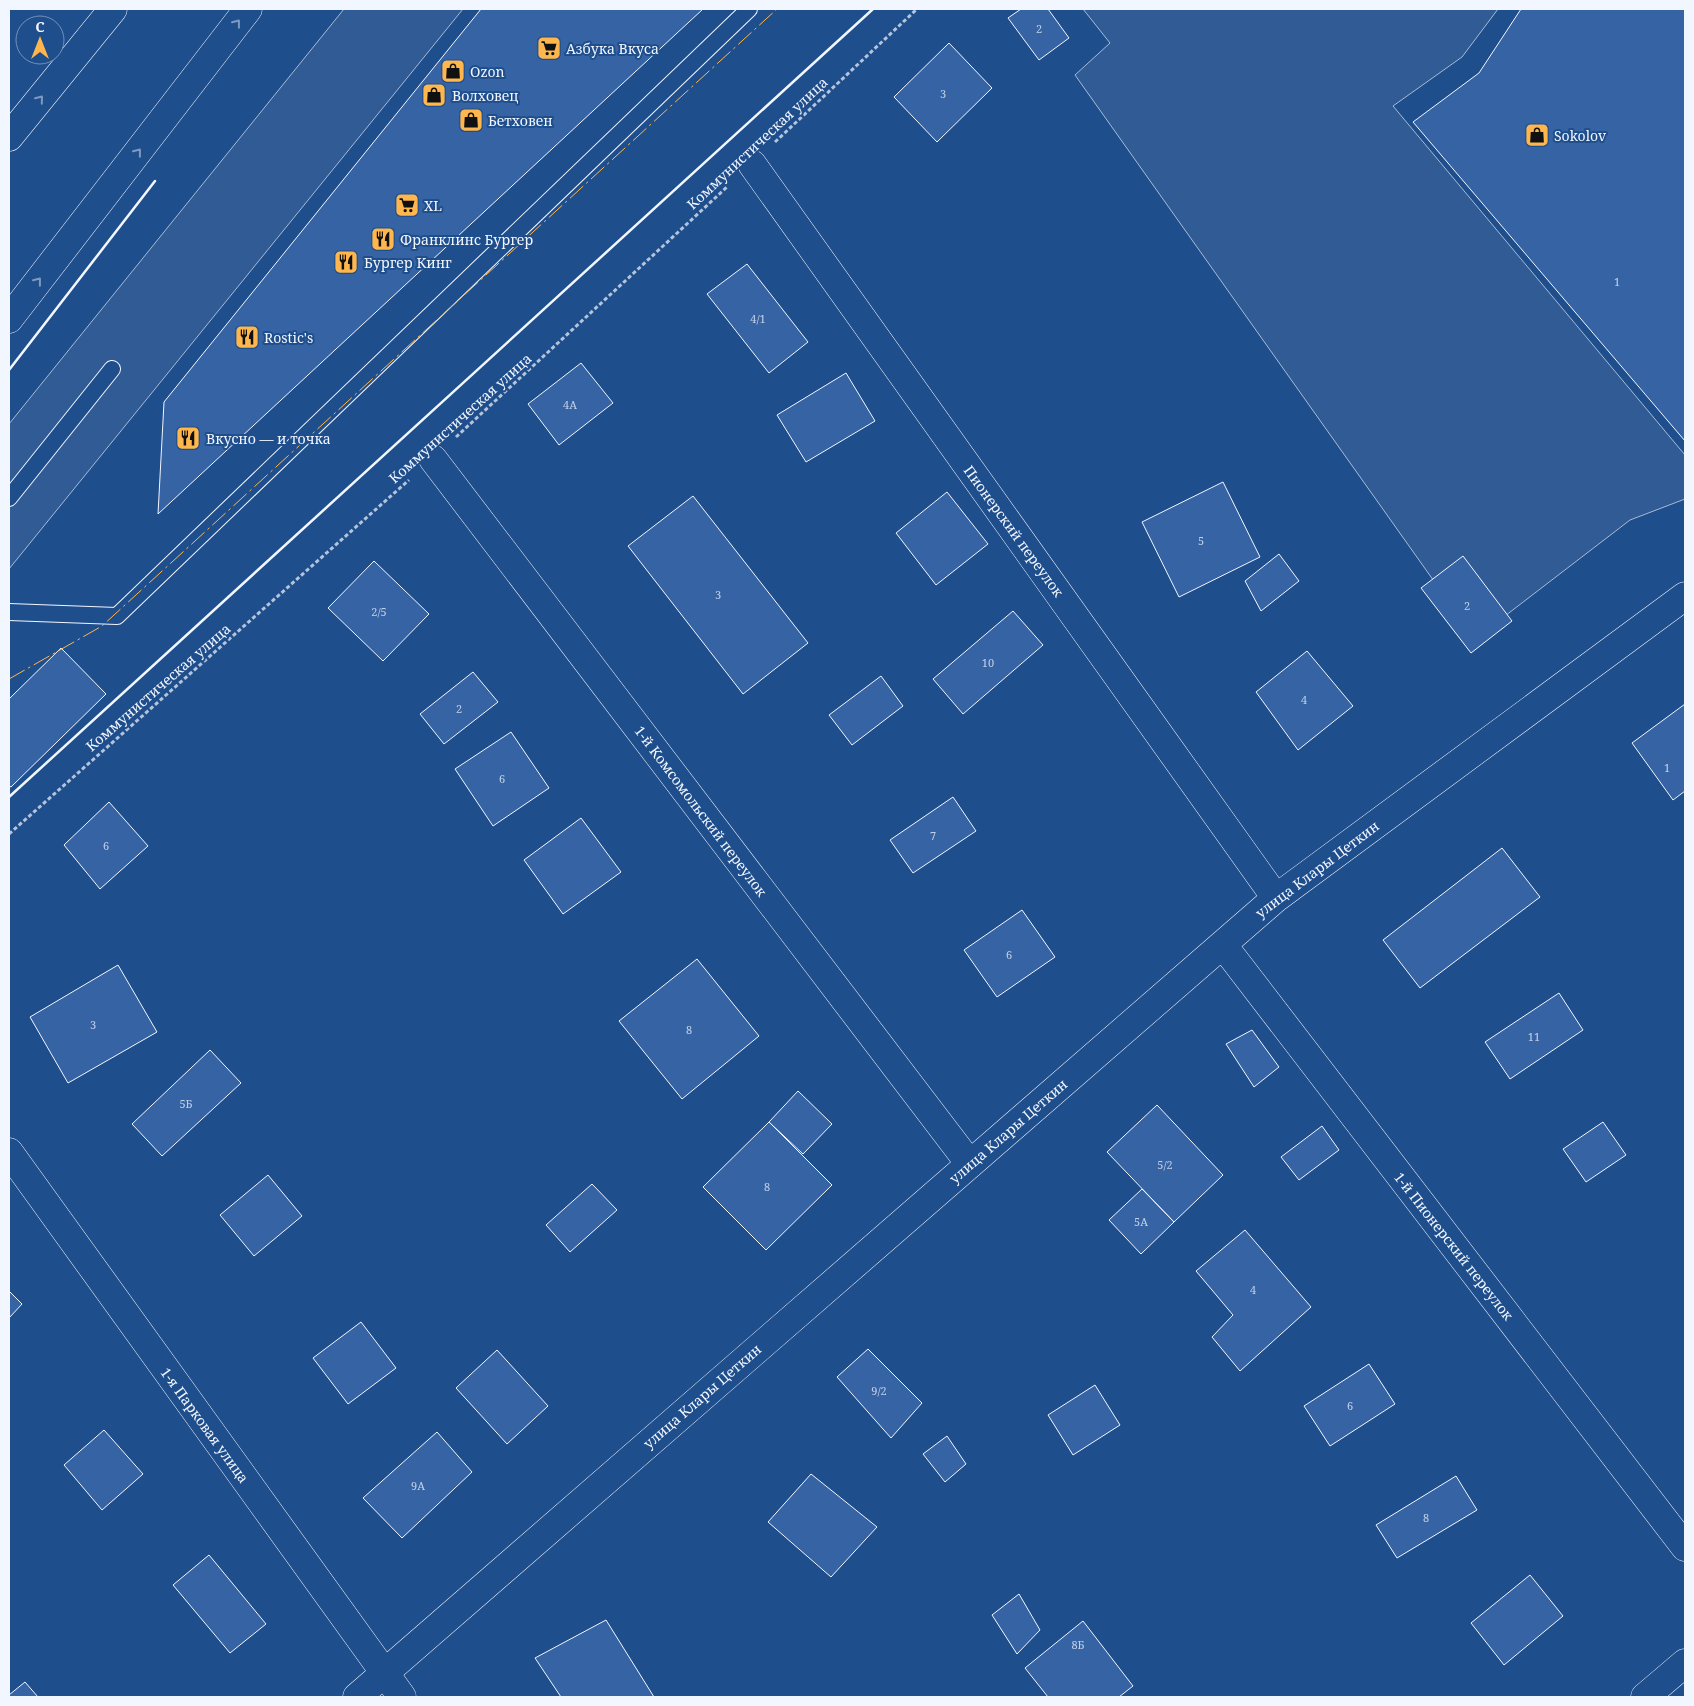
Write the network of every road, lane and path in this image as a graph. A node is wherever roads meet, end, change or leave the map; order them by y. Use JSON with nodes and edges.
{"nodes":[{"id":1,"x":113,"y":9,"type":"edge"},
{"id":2,"x":248,"y":9,"type":"edge"},
{"id":3,"x":749,"y":9,"type":"edge"},
{"id":4,"x":917,"y":9,"type":"edge"},
{"id":5,"x":9,"y":137,"type":"edge"},
{"id":6,"x":752,"y":164,"type":"junction"},
{"id":7,"x":9,"y":319,"type":"edge"},
{"id":8,"x":112,"y":369,"type":"dead end"},
{"id":9,"x":433,"y":459,"type":"junction"},
{"id":10,"x":9,"y":498,"type":"edge"},
{"id":11,"x":1685,"y":596,"type":"edge"},
{"id":12,"x":9,"y":612,"type":"edge"},
{"id":13,"x":9,"y":834,"type":"edge"},
{"id":14,"x":1276,"y":898,"type":"junction"},
{"id":15,"x":1223,"y":945,"type":"junction"},
{"id":16,"x":9,"y":1152,"type":"edge"},
{"id":17,"x":970,"y":1164,"type":"junction"},
{"id":18,"x":1685,"y":1547,"type":"edge"},
{"id":19,"x":1685,"y":1663,"type":"edge"},
{"id":20,"x":384,"y":1673,"type":"junction"},
{"id":21,"x":357,"y":1697,"type":"edge"},
{"id":22,"x":402,"y":1697,"type":"edge"},
{"id":23,"x":1645,"y":1697,"type":"edge"}],
"edges":[{"from":5,"to":1,"type":"main road","one_way":true},
{"from":7,"to":2,"type":"main road","one_way":true},
{"from":3,"to":12,"type":"lane"},
{"from":4,"to":6,"type":"path","name":"Коммунистическая улица"},
{"from":6,"to":9,"type":"path","name":"Коммунистическая улица"},
{"from":6,"to":14,"type":"main road","name":"Пионерский переулок"},
{"from":8,"to":10,"type":"lane"},
{"from":9,"to":13,"type":"path","name":"Коммунистическая улица"},
{"from":9,"to":17,"type":"main road","name":"1-й Комсомольский переулок"},
{"from":11,"to":14,"type":"main road","name":"улица Клары Цеткин"},
{"from":14,"to":15,"type":"main road","name":"улица Клары Цеткин"},
{"from":15,"to":17,"type":"main road","name":"улица Клары Цеткин"},
{"from":15,"to":18,"type":"main road","name":"1-й Пионерский переулок"},
{"from":16,"to":20,"type":"main road","name":"1-я Парковая улица"},
{"from":17,"to":20,"type":"main road","name":"улица Клары Цеткин"},
{"from":19,"to":23,"type":"main road"},
{"from":20,"to":21,"type":"main road","name":"улица Клары Цеткин"},
{"from":20,"to":22,"type":"main road","name":"1-я Парковая улица"}]}
